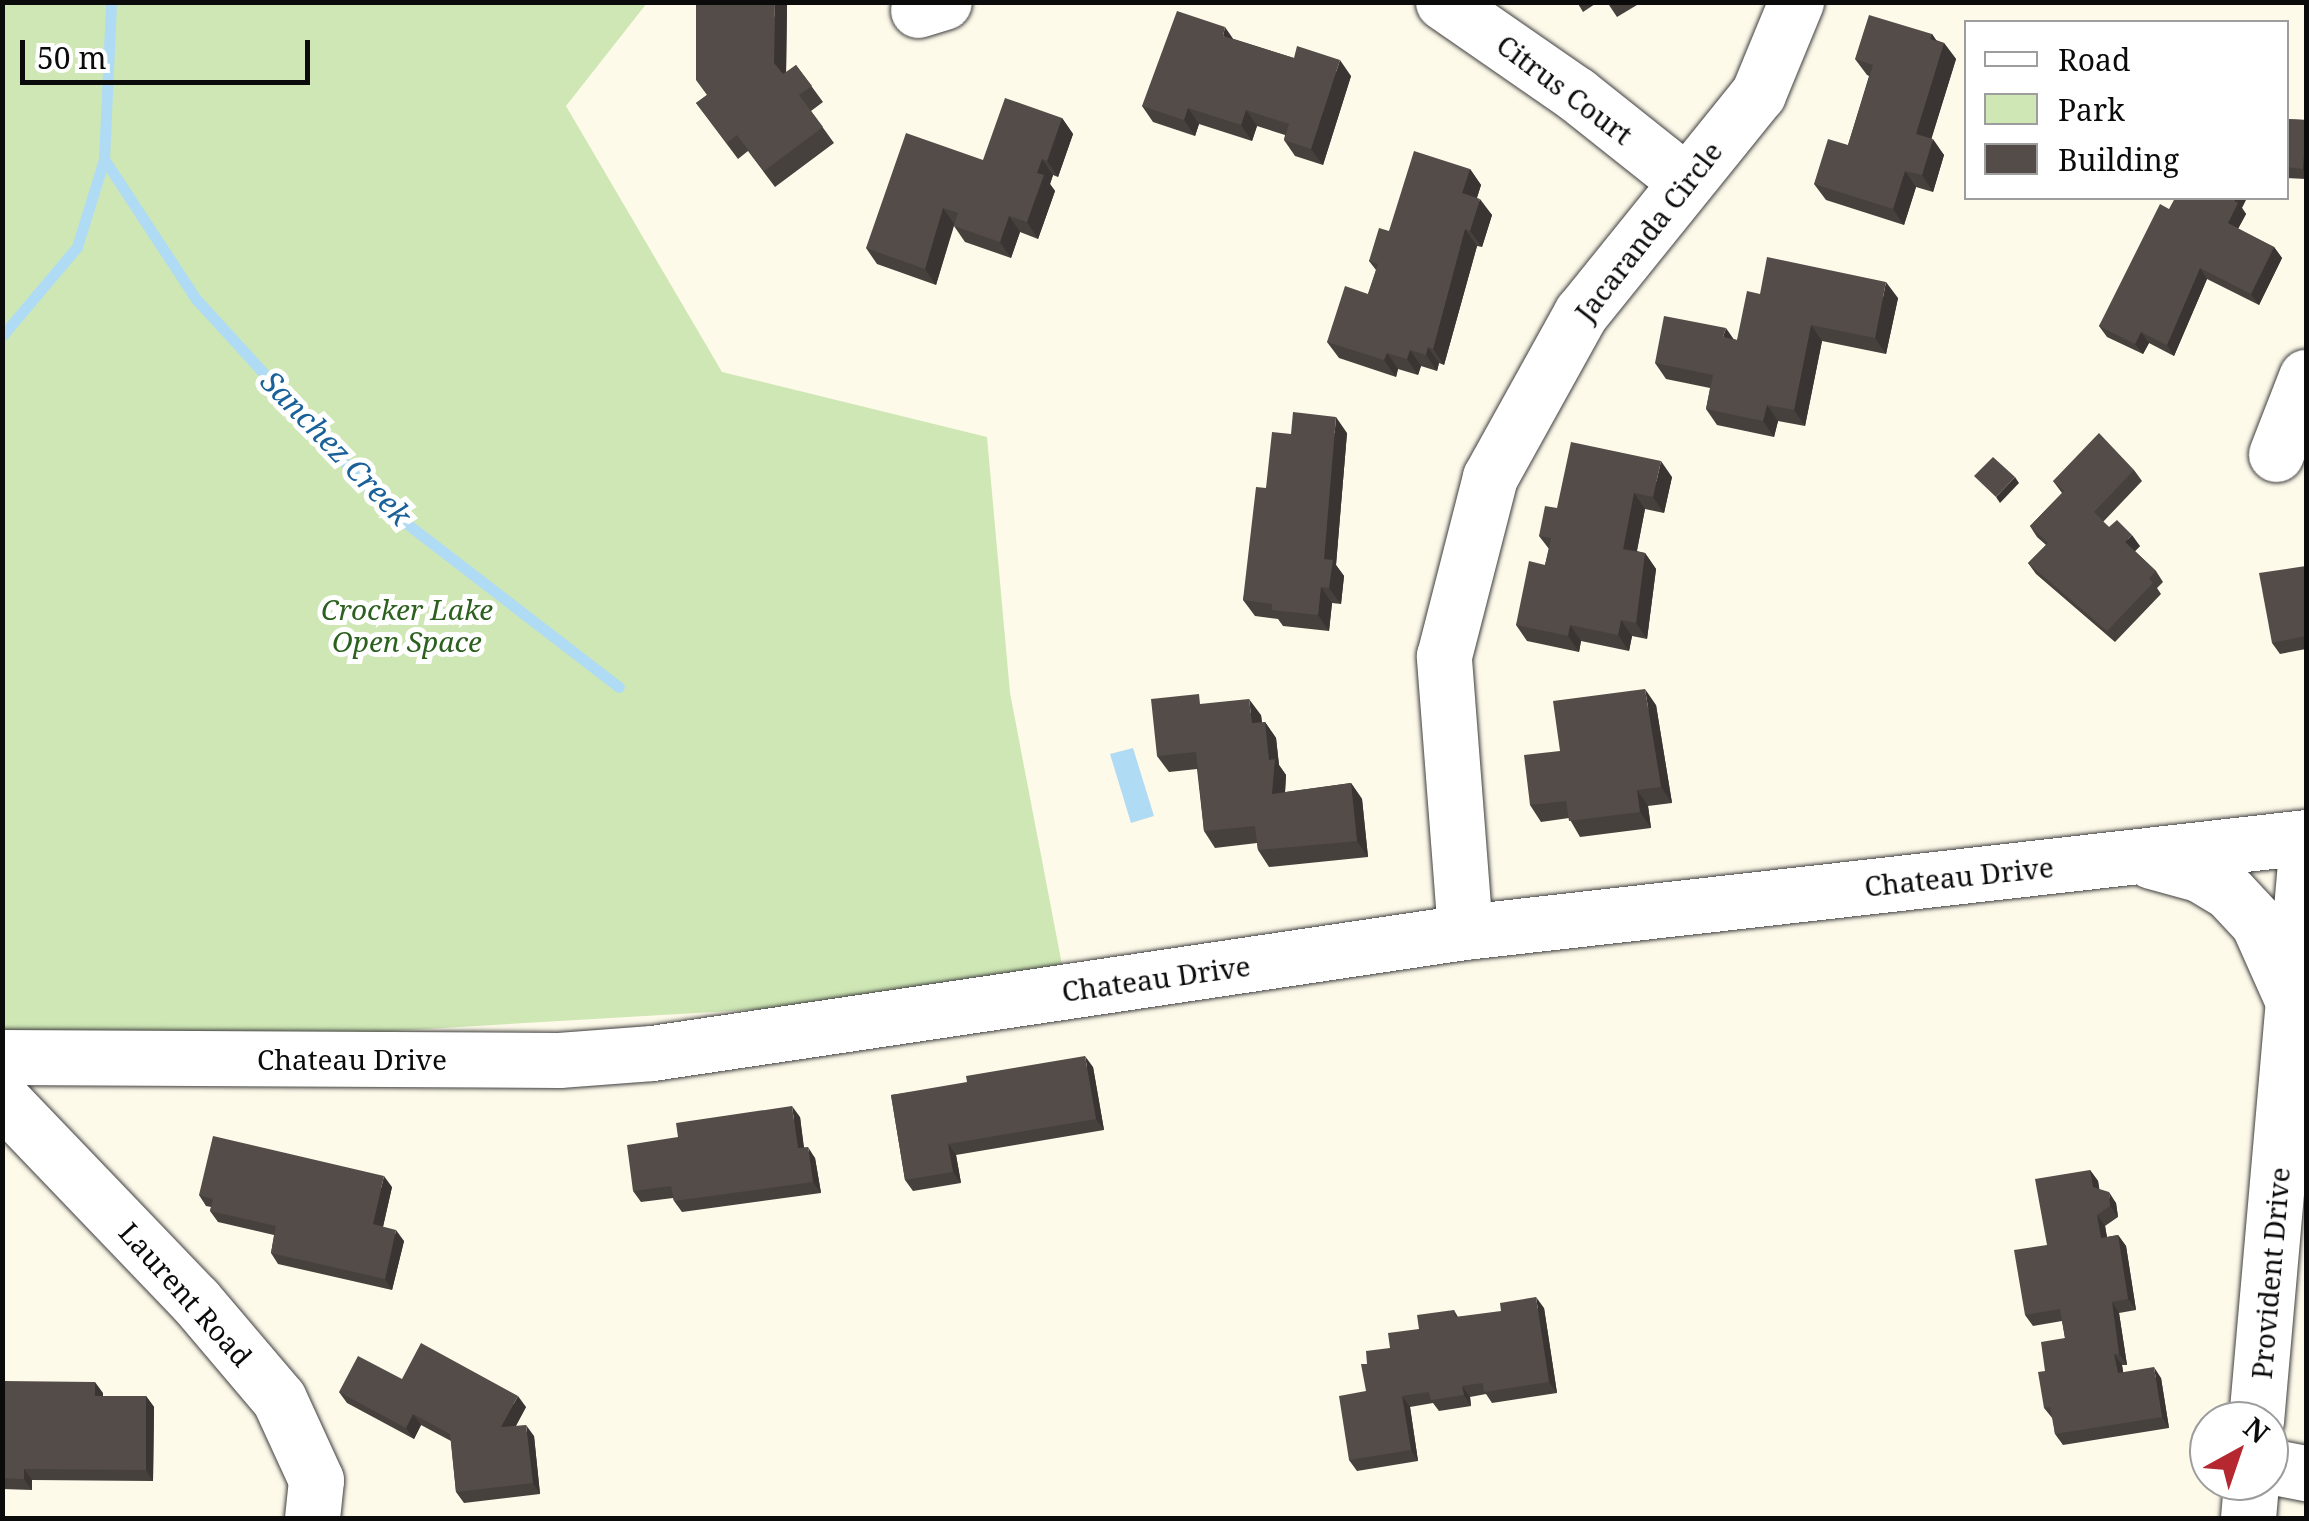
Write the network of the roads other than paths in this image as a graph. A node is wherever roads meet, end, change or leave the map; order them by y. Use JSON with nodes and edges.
{"nodes":[{"id":1,"x":1443,"y":2,"type":"edge"},
{"id":2,"x":1796,"y":2,"type":"edge"},
{"id":3,"x":1684,"y":180,"type":"junction"},
{"id":4,"x":2306,"y":377,"type":"edge"},
{"id":5,"x":2276,"y":454,"type":"dead end"},
{"id":6,"x":2306,"y":837,"type":"edge"},
{"id":7,"x":2306,"y":852,"type":"edge"},
{"id":8,"x":2131,"y":857,"type":"junction"},
{"id":9,"x":1465,"y":932,"type":"junction"},
{"id":10,"x":2300,"y":994,"type":"edge"},
{"id":11,"x":2,"y":1057,"type":"edge"},
{"id":12,"x":2,"y":1099,"type":"edge"},
{"id":13,"x":2258,"y":1401,"type":"edge"},
{"id":14,"x":312,"y":1518,"type":"edge"}],
"edges":[{"from":1,"to":3,"type":"street","name":"Citrus Court"},
{"from":2,"to":3,"type":"street","name":"Jacaranda Circle"},
{"from":3,"to":9,"type":"street","name":"Jacaranda Circle"},
{"from":4,"to":5,"type":"street"},
{"from":6,"to":8,"type":"street","name":"Chateau Drive"},
{"from":7,"to":10,"type":"street","name":"Provident Drive"},
{"from":8,"to":9,"type":"street","name":"Chateau Drive"},
{"from":8,"to":10,"type":"street","name":"Provident Drive"},
{"from":9,"to":11,"type":"street","name":"Chateau Drive"},
{"from":10,"to":13,"type":"street","name":"Provident Drive"},
{"from":12,"to":14,"type":"street","name":"Laurent Road"}]}
